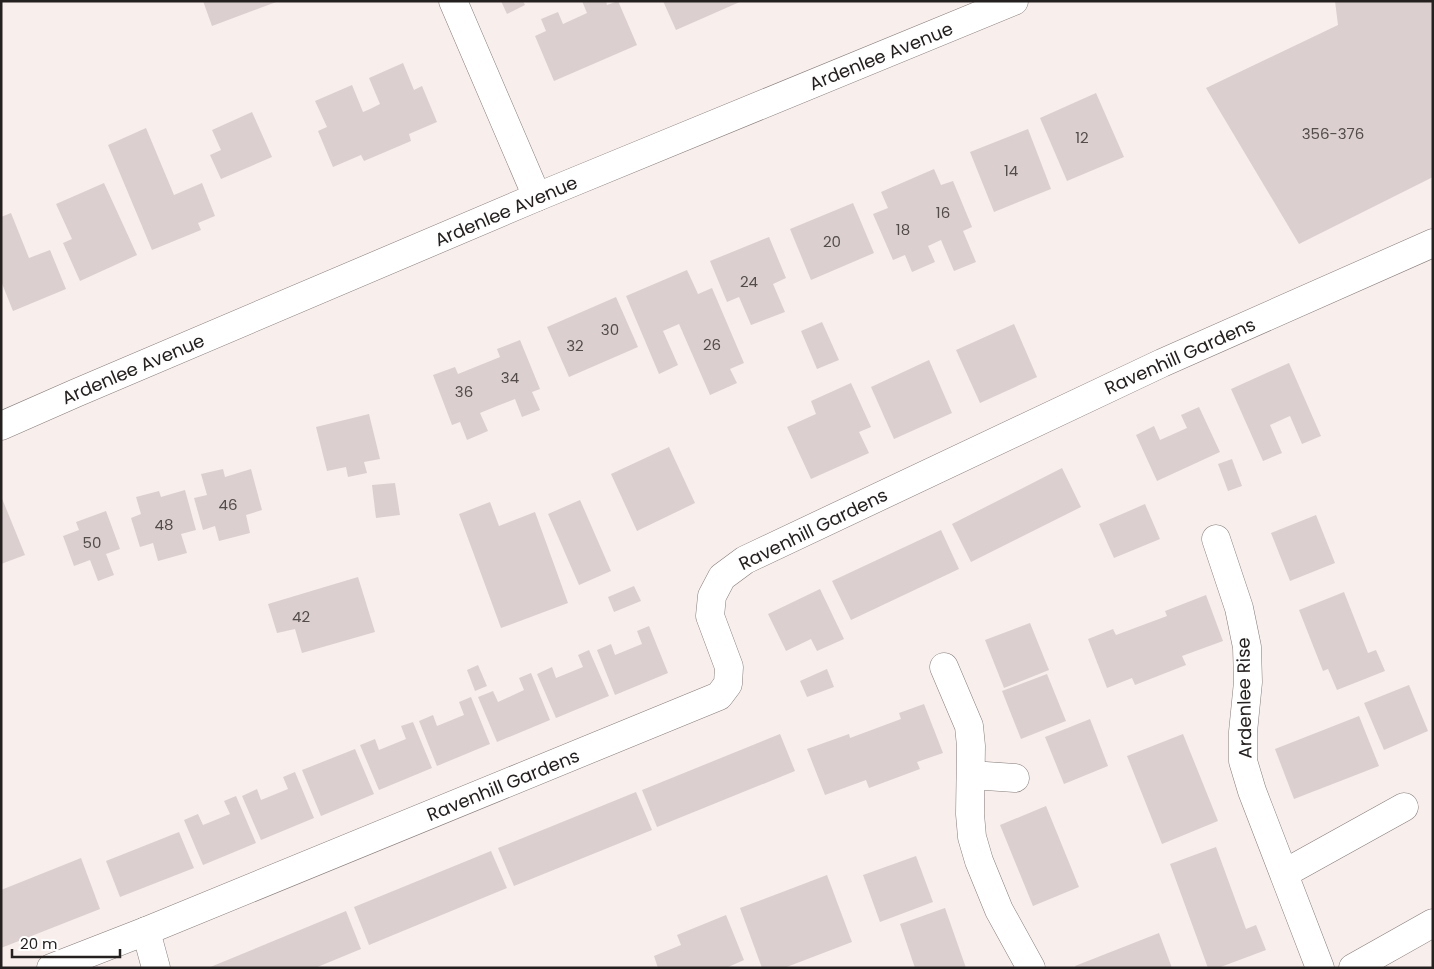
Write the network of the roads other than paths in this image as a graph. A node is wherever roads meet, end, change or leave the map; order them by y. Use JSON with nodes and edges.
{"nodes":[{"id":1,"x":453,"y":1,"type":"edge"},
{"id":2,"x":1014,"y":1,"type":"edge"},
{"id":3,"x":537,"y":197,"type":"junction"},
{"id":4,"x":1433,"y":243,"type":"edge"},
{"id":5,"x":1,"y":426,"type":"edge"},
{"id":6,"x":1216,"y":539,"type":"dead end"},
{"id":7,"x":944,"y":667,"type":"dead end"},
{"id":8,"x":971,"y":774,"type":"junction"},
{"id":9,"x":1015,"y":778,"type":"dead end"},
{"id":10,"x":1404,"y":808,"type":"dead end"},
{"id":11,"x":1284,"y":873,"type":"junction"},
{"id":12,"x":1433,"y":923,"type":"edge"},
{"id":13,"x":146,"y":930,"type":"junction"},
{"id":14,"x":51,"y":968,"type":"edge"},
{"id":15,"x":156,"y":968,"type":"edge"},
{"id":16,"x":1031,"y":968,"type":"edge"},
{"id":17,"x":1320,"y":968,"type":"edge"},
{"id":18,"x":1353,"y":968,"type":"edge"}],
"edges":[{"from":1,"to":3,"type":"street"},
{"from":2,"to":3,"type":"street","name":"Ardenlee Avenue"},
{"from":3,"to":5,"type":"street","name":"Ardenlee Avenue"},
{"from":4,"to":13,"type":"street","name":"Ravenhill Gardens"},
{"from":6,"to":11,"type":"street","name":"Ardenlee Rise"},
{"from":7,"to":8,"type":"street"},
{"from":8,"to":9,"type":"street"},
{"from":8,"to":16,"type":"street"},
{"from":10,"to":11,"type":"street"},
{"from":11,"to":17,"type":"street","name":"Ardenlee Rise"},
{"from":12,"to":18,"type":"street"},
{"from":13,"to":14,"type":"street","name":"Ravenhill Gardens"},
{"from":13,"to":15,"type":"street"}]}
